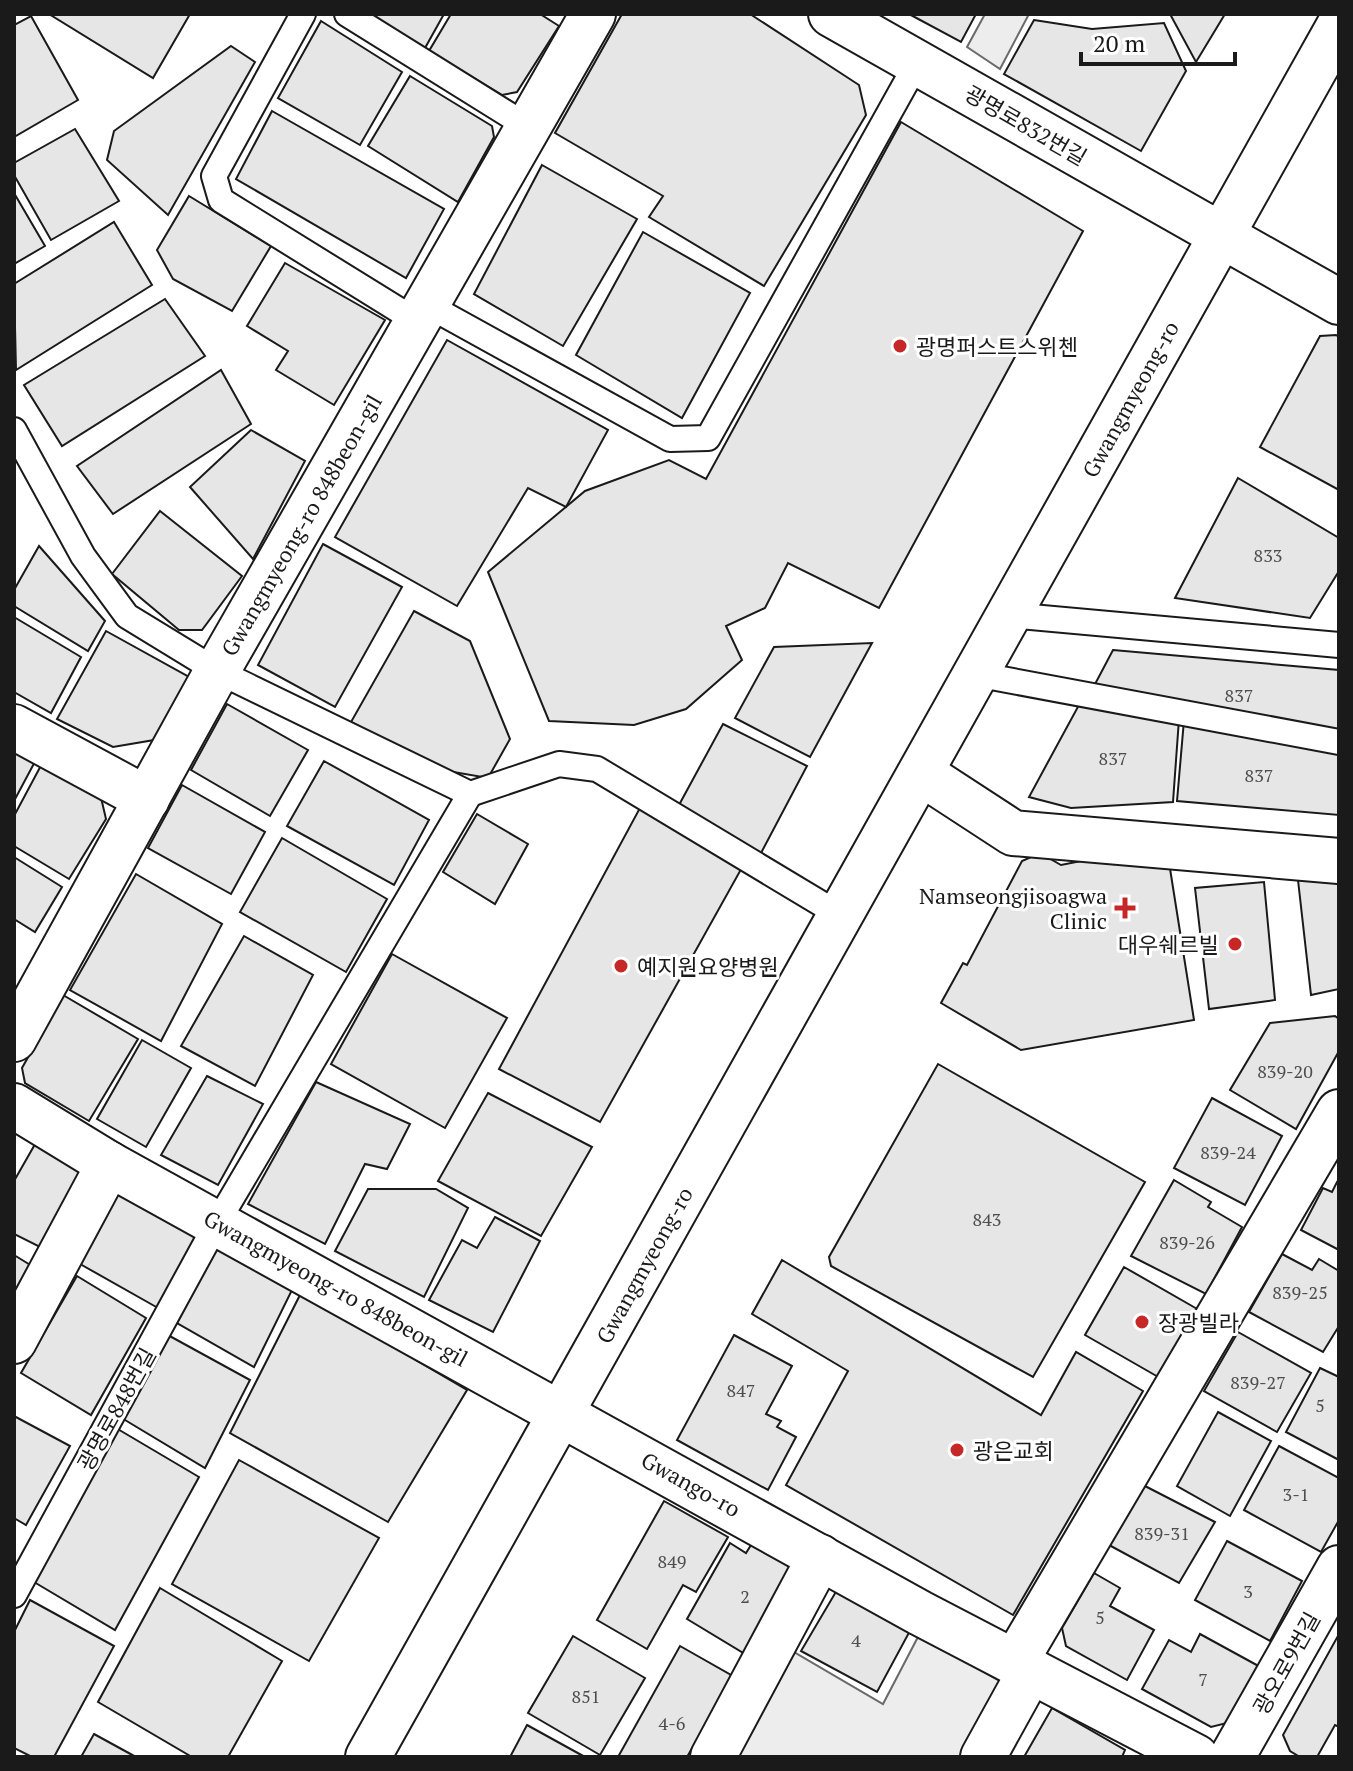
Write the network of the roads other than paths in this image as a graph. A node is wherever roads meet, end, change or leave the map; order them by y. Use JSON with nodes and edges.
{"nodes":[{"id":1,"x":303,"y":14,"type":"edge"},
{"id":2,"x":347,"y":14,"type":"edge"},
{"id":3,"x":593,"y":14,"type":"edge"},
{"id":4,"x":831,"y":14,"type":"edge"},
{"id":5,"x":1339,"y":26,"type":"edge"},
{"id":6,"x":917,"y":63,"type":"junction"},
{"id":7,"x":530,"y":128,"type":"junction"},
{"id":8,"x":1221,"y":237,"type":"junction"},
{"id":9,"x":1339,"y":302,"type":"edge"},
{"id":10,"x":423,"y":314,"type":"junction"},
{"id":11,"x":14,"y":430,"type":"edge"},
{"id":12,"x":1009,"y":615,"type":"junction"},
{"id":13,"x":1339,"y":645,"type":"edge"},
{"id":14,"x":217,"y":671,"type":"junction"},
{"id":15,"x":975,"y":674,"type":"junction"},
{"id":16,"x":14,"y":727,"type":"edge"},
{"id":17,"x":1339,"y":742,"type":"edge"},
{"id":18,"x":921,"y":773,"type":"junction"},
{"id":19,"x":470,"y":794,"type":"junction"},
{"id":20,"x":147,"y":799,"type":"junction"},
{"id":21,"x":1339,"y":861,"type":"edge"},
{"id":22,"x":840,"y":915,"type":"junction"},
{"id":23,"x":14,"y":1039,"type":"edge"},
{"id":24,"x":14,"y":1106,"type":"edge"},
{"id":25,"x":1339,"y":1112,"type":"edge"},
{"id":26,"x":109,"y":1164,"type":"junction"},
{"id":27,"x":217,"y":1223,"type":"junction"},
{"id":28,"x":14,"y":1341,"type":"edge"},
{"id":29,"x":562,"y":1411,"type":"junction"},
{"id":30,"x":820,"y":1557,"type":"junction"},
{"id":31,"x":1339,"y":1568,"type":"edge"},
{"id":32,"x":14,"y":1595,"type":"edge"},
{"id":33,"x":1023,"y":1666,"type":"junction"},
{"id":34,"x":368,"y":1757,"type":"edge"},
{"id":35,"x":713,"y":1757,"type":"edge"},
{"id":36,"x":983,"y":1757,"type":"edge"},
{"id":37,"x":1196,"y":1757,"type":"edge"},
{"id":38,"x":1232,"y":1757,"type":"edge"}],
"edges":[{"from":1,"to":10,"type":"lane"},
{"from":2,"to":7,"type":"lane"},
{"from":3,"to":7,"type":"street","name":"Gwangmyeong-ro 848beon-gil"},
{"from":4,"to":6,"type":"street","name":"광명로832번길"},
{"from":5,"to":8,"type":"street","name":"Gwangmyeong-ro"},
{"from":6,"to":8,"type":"street","name":"광명로832번길"},
{"from":6,"to":10,"type":"lane"},
{"from":7,"to":10,"type":"street","name":"Gwangmyeong-ro 848beon-gil"},
{"from":8,"to":9,"type":"street","name":"광명로832번길"},
{"from":8,"to":12,"type":"street","name":"Gwangmyeong-ro"},
{"from":10,"to":14,"type":"street","name":"Gwangmyeong-ro 848beon-gil"},
{"from":11,"to":14,"type":"lane"},
{"from":12,"to":13,"type":"lane"},
{"from":12,"to":15,"type":"street","name":"Gwangmyeong-ro"},
{"from":14,"to":19,"type":"lane"},
{"from":14,"to":20,"type":"street","name":"Gwangmyeong-ro 848beon-gil"},
{"from":15,"to":17,"type":"lane"},
{"from":15,"to":18,"type":"street","name":"Gwangmyeong-ro"},
{"from":16,"to":20,"type":"street"},
{"from":18,"to":21,"type":"street"},
{"from":18,"to":22,"type":"street","name":"Gwangmyeong-ro"},
{"from":19,"to":22,"type":"lane"},
{"from":19,"to":27,"type":"lane","name":"광명로848번길"},
{"from":20,"to":23,"type":"street","name":"Gwangmyeong-ro 848beon-gil"},
{"from":22,"to":29,"type":"street","name":"Gwangmyeong-ro"},
{"from":24,"to":26,"type":"street","name":"Gwangmyeong-ro 848beon-gil"},
{"from":25,"to":33,"type":"street"},
{"from":26,"to":27,"type":"street","name":"Gwangmyeong-ro 848beon-gil"},
{"from":26,"to":28,"type":"street"},
{"from":27,"to":29,"type":"street","name":"Gwangmyeong-ro 848beon-gil"},
{"from":27,"to":32,"type":"lane","name":"광명로848번길"},
{"from":29,"to":30,"type":"street","name":"Gwango-ro"},
{"from":29,"to":34,"type":"street","name":"Gwangmyeong-ro"},
{"from":30,"to":33,"type":"street","name":"Gwango-ro"},
{"from":30,"to":35,"type":"street"},
{"from":31,"to":38,"type":"street","name":"광오로9번길"},
{"from":33,"to":36,"type":"street"},
{"from":33,"to":37,"type":"street","name":"Gwango-ro"}]}
